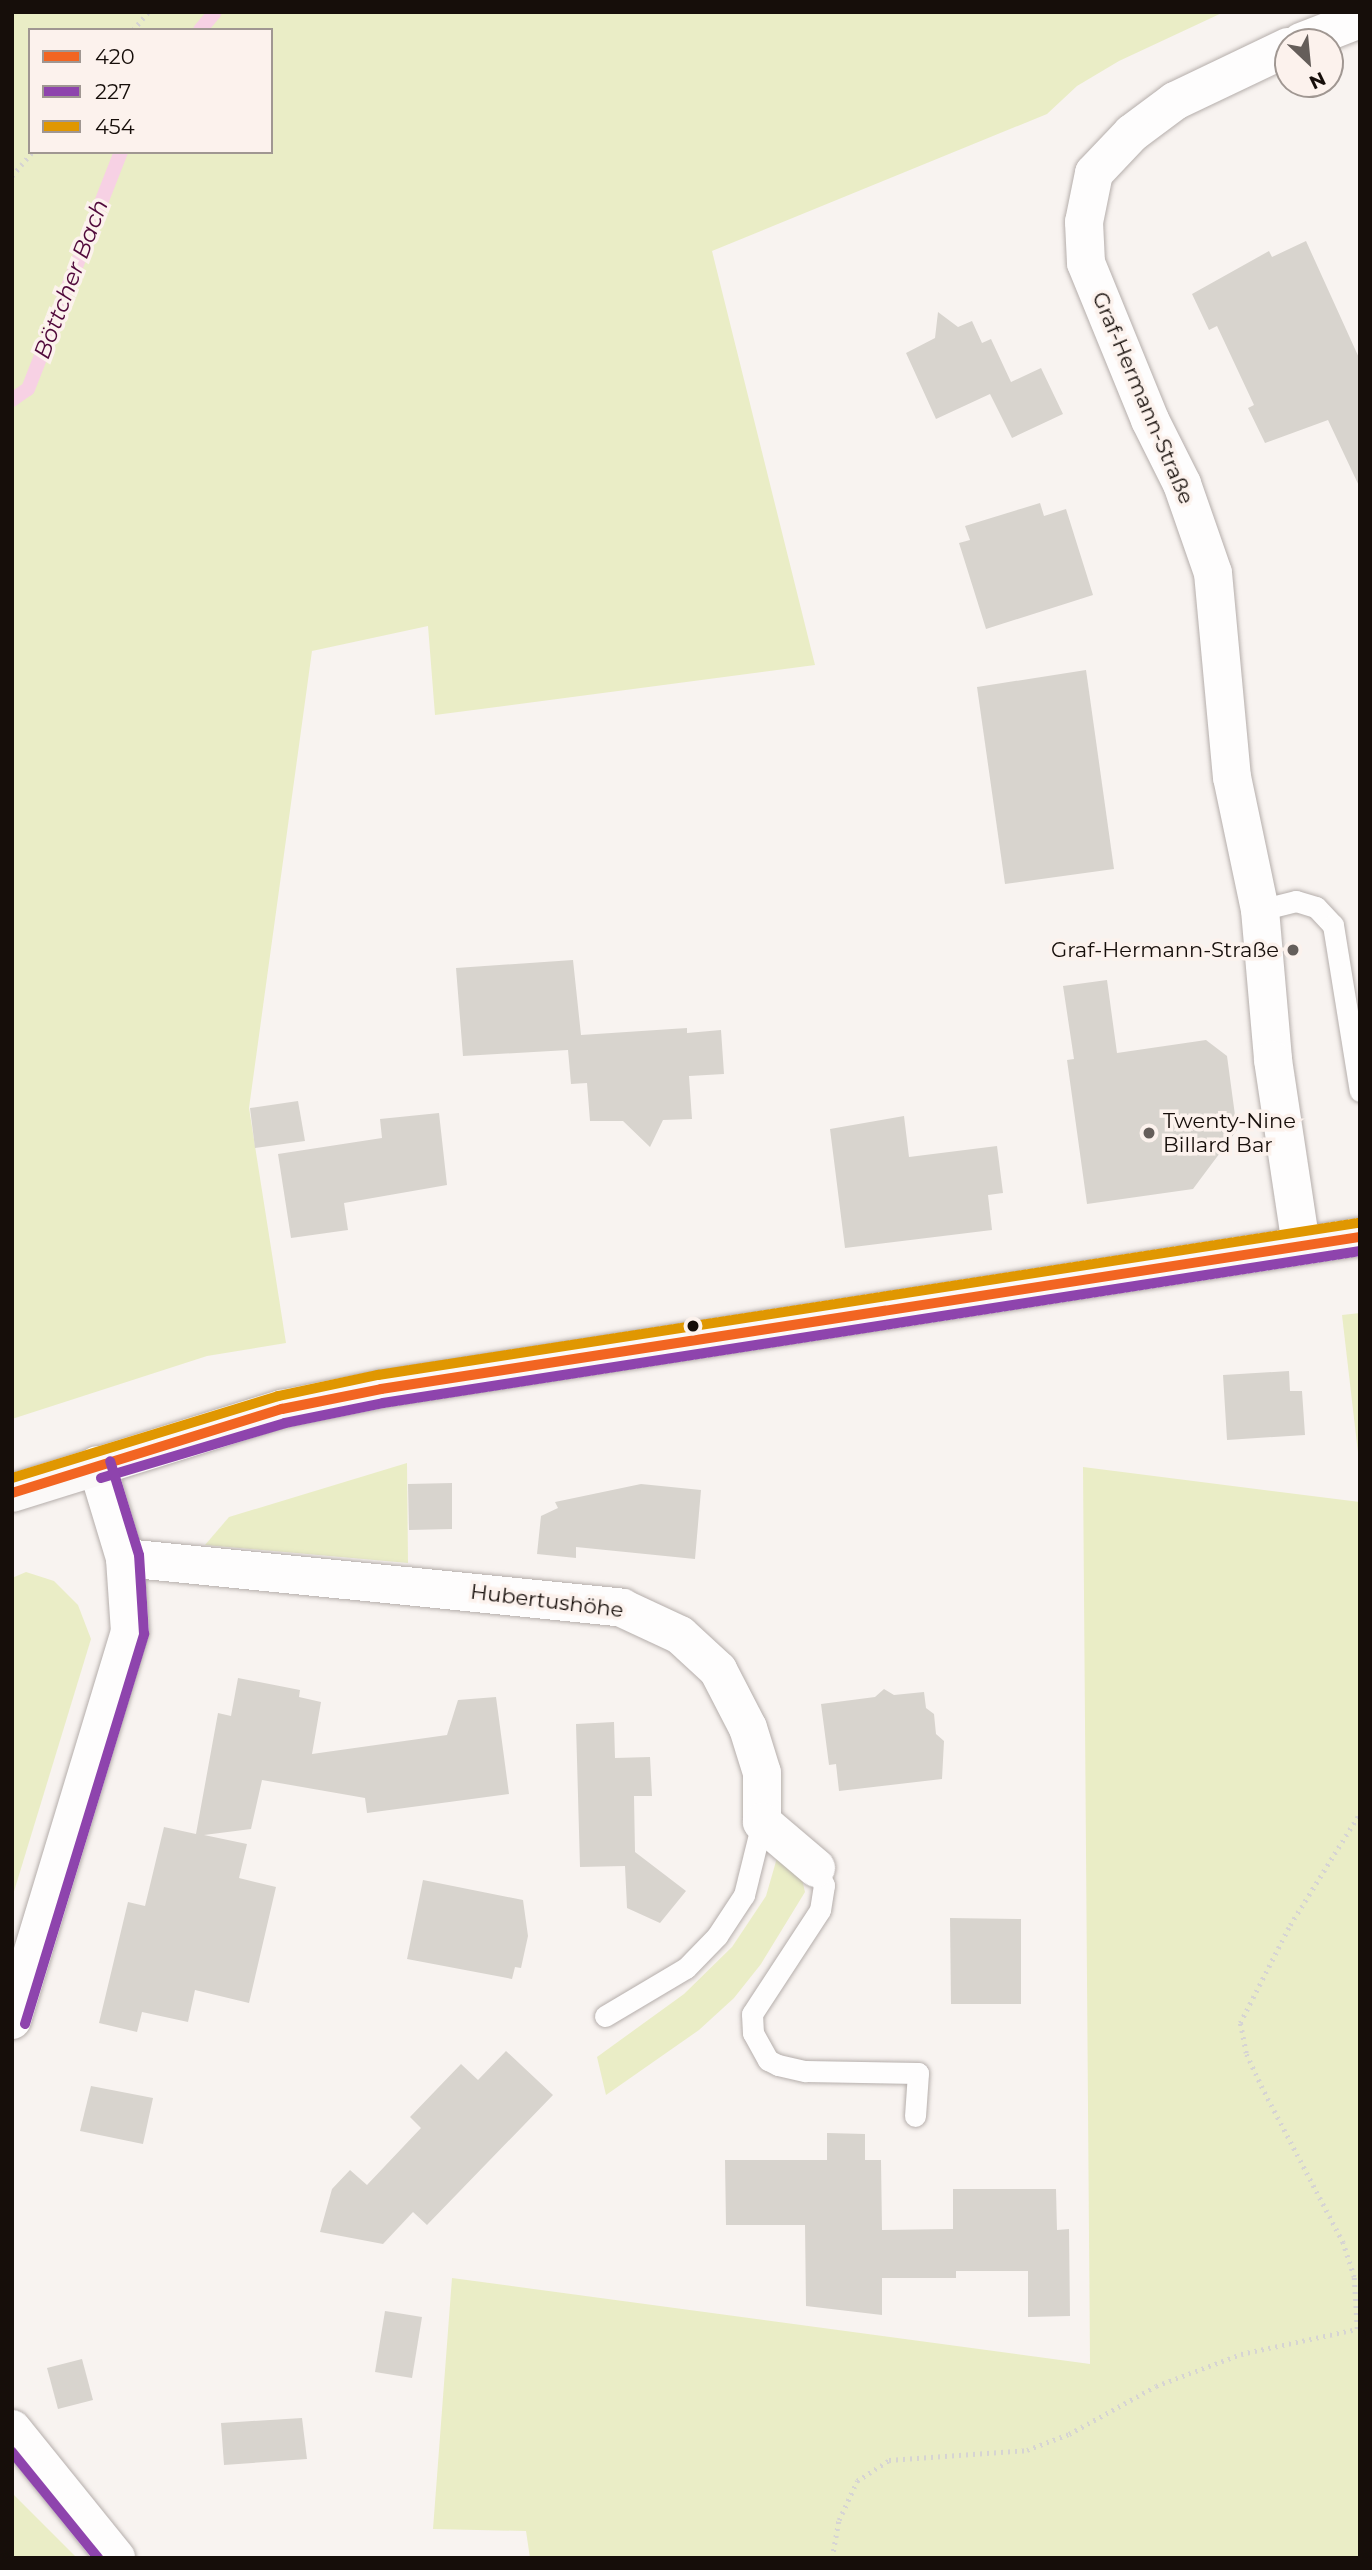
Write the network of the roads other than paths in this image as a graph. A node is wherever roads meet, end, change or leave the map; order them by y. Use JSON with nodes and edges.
{"nodes":[{"id":1,"x":1360,"y":19,"type":"edge"},
{"id":2,"x":1337,"y":28,"type":"edge"},
{"id":3,"x":1274,"y":54,"type":"edge"},
{"id":4,"x":1260,"y":911,"type":"junction"},
{"id":5,"x":1360,"y":1090,"type":"edge"},
{"id":6,"x":1360,"y":1237,"type":"edge"},
{"id":7,"x":1301,"y":1245,"type":"junction"},
{"id":8,"x":97,"y":1465,"type":"junction"},
{"id":9,"x":12,"y":1493,"type":"edge"},
{"id":10,"x":125,"y":1558,"type":"junction"},
{"id":11,"x":762,"y":1822,"type":"junction"},
{"id":12,"x":816,"y":1868,"type":"joint"},
{"id":13,"x":605,"y":2016,"type":"dead end"},
{"id":14,"x":12,"y":2021,"type":"edge"},
{"id":15,"x":915,"y":2116,"type":"dead end"},
{"id":16,"x":12,"y":2429,"type":"edge"},
{"id":17,"x":116,"y":2558,"type":"edge"}],
"edges":[{"from":1,"to":2,"type":"street"},
{"from":3,"to":4,"type":"street","name":"Graf-Hermann-Straße"},
{"from":4,"to":5,"type":"lane"},
{"from":4,"to":7,"type":"street","name":"Graf-Hermann-Straße"},
{"from":6,"to":7,"type":"main road"},
{"from":7,"to":8,"type":"main road"},
{"from":8,"to":9,"type":"main road"},
{"from":8,"to":10,"type":"street"},
{"from":10,"to":11,"type":"street","name":"Hubertushöhe"},
{"from":10,"to":14,"type":"street"},
{"from":11,"to":12,"type":"street"},
{"from":11,"to":13,"type":"lane"},
{"from":12,"to":15,"type":"lane"},
{"from":16,"to":17,"type":"street"}]}
